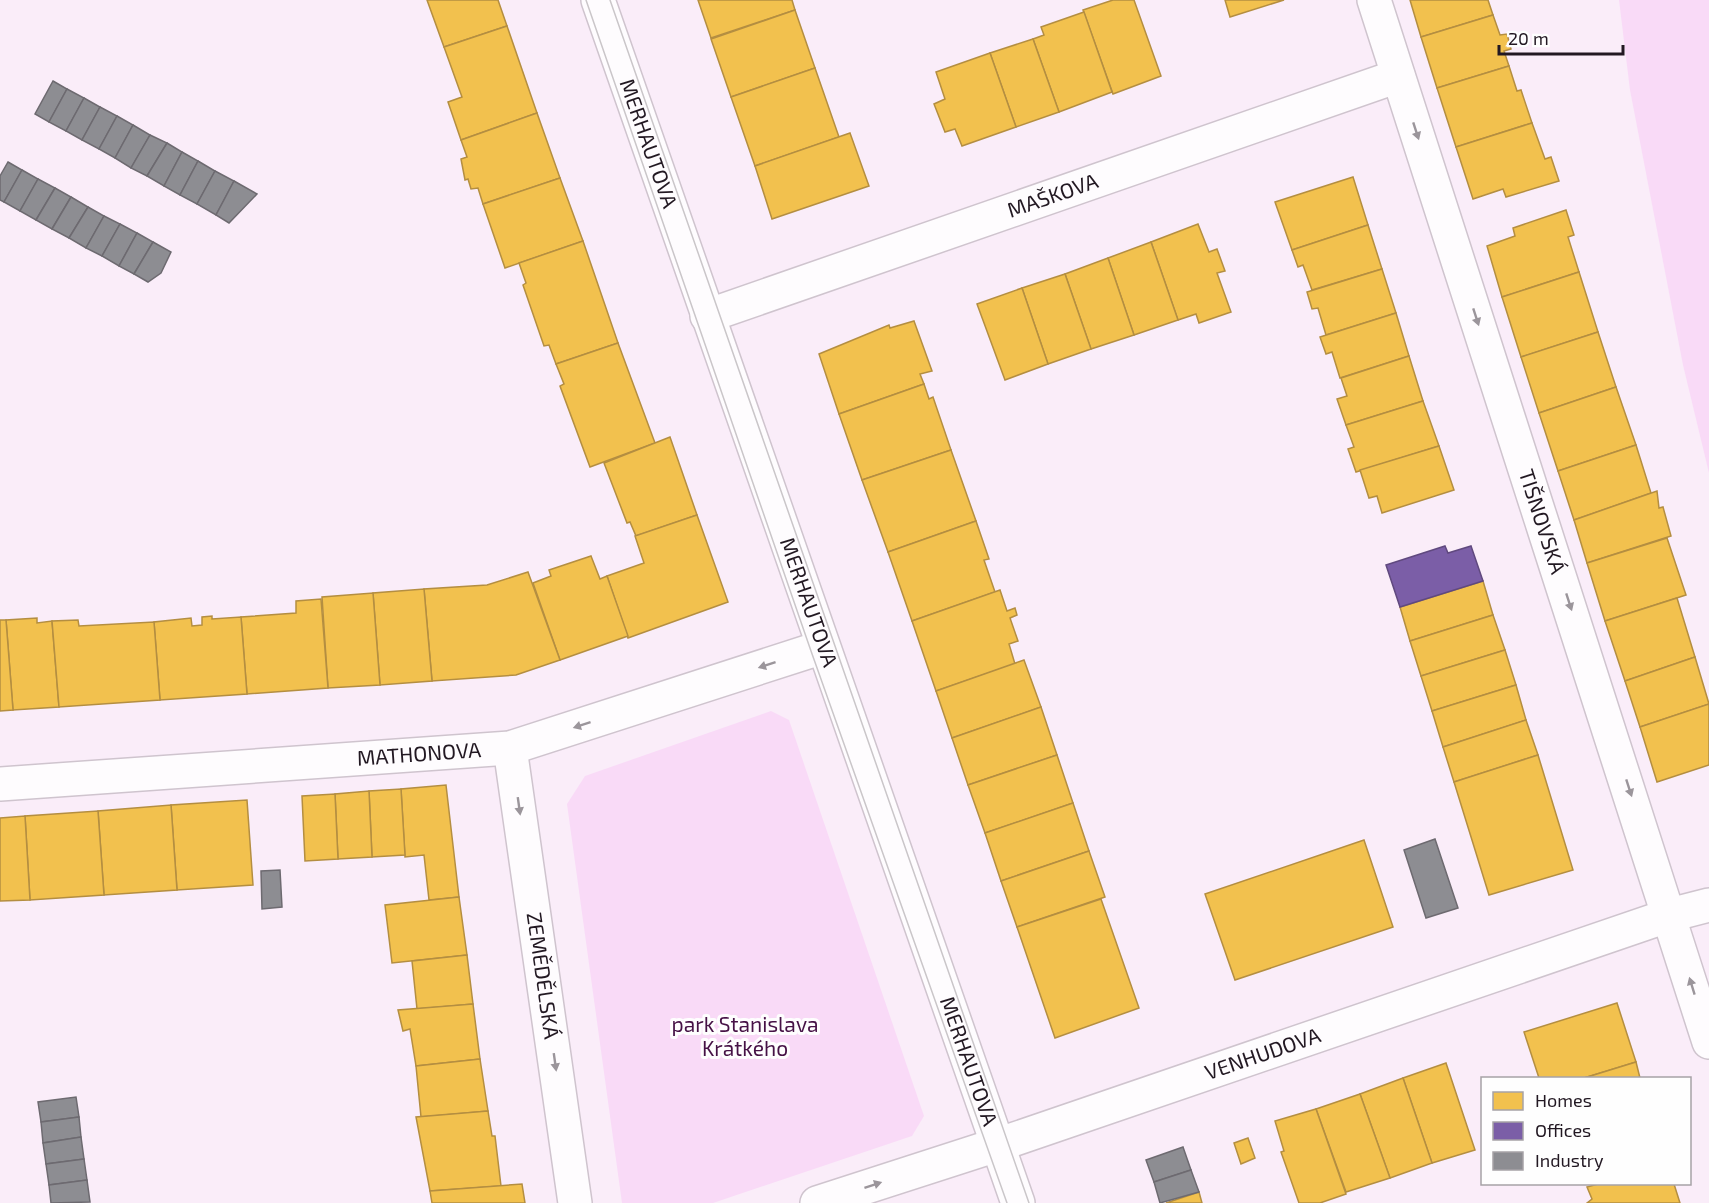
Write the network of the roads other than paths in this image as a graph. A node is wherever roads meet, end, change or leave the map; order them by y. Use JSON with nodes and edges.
{"nodes":[{"id":1,"x":598,"y":0,"type":"edge"},
{"id":2,"x":1374,"y":0,"type":"edge"},
{"id":3,"x":1398,"y":76,"type":"junction"},
{"id":4,"x":707,"y":316,"type":"junction"},
{"id":5,"x":823,"y":647,"type":"junction"},
{"id":6,"x":510,"y":748,"type":"junction"},
{"id":7,"x":0,"y":784,"type":"edge"},
{"id":8,"x":1709,"y":905,"type":"edge"},
{"id":9,"x":1670,"y":915,"type":"junction"},
{"id":10,"x":1709,"y":1042,"type":"edge"},
{"id":11,"x":998,"y":1144,"type":"junction"},
{"id":12,"x":575,"y":1203,"type":"edge"},
{"id":13,"x":817,"y":1203,"type":"edge"},
{"id":14,"x":1018,"y":1203,"type":"edge"}],
"edges":[{"from":1,"to":4,"type":"street","name":"MERHAUTOVA"},
{"from":2,"to":3,"type":"street","name":"TIŠNOVSKÁ"},
{"from":3,"to":4,"type":"street","name":"MAŠKOVA"},
{"from":3,"to":9,"type":"street","name":"TIŠNOVSKÁ","one_way":true},
{"from":4,"to":5,"type":"street","name":"MERHAUTOVA"},
{"from":5,"to":6,"type":"street","name":"MATHONOVA","one_way":true},
{"from":5,"to":11,"type":"street","name":"MERHAUTOVA"},
{"from":6,"to":7,"type":"street","name":"MATHONOVA"},
{"from":6,"to":12,"type":"street","name":"ZEMĚDĚLSKÁ","one_way":true},
{"from":8,"to":9,"type":"street","name":"VENHUDOVA"},
{"from":10,"to":9,"type":"street","name":"TIŠNOVSKÁ","one_way":true},
{"from":9,"to":11,"type":"street","name":"VENHUDOVA"},
{"from":13,"to":11,"type":"street","name":"VENHUDOVA","one_way":true},
{"from":11,"to":14,"type":"street","name":"MERHAUTOVA"}]}
